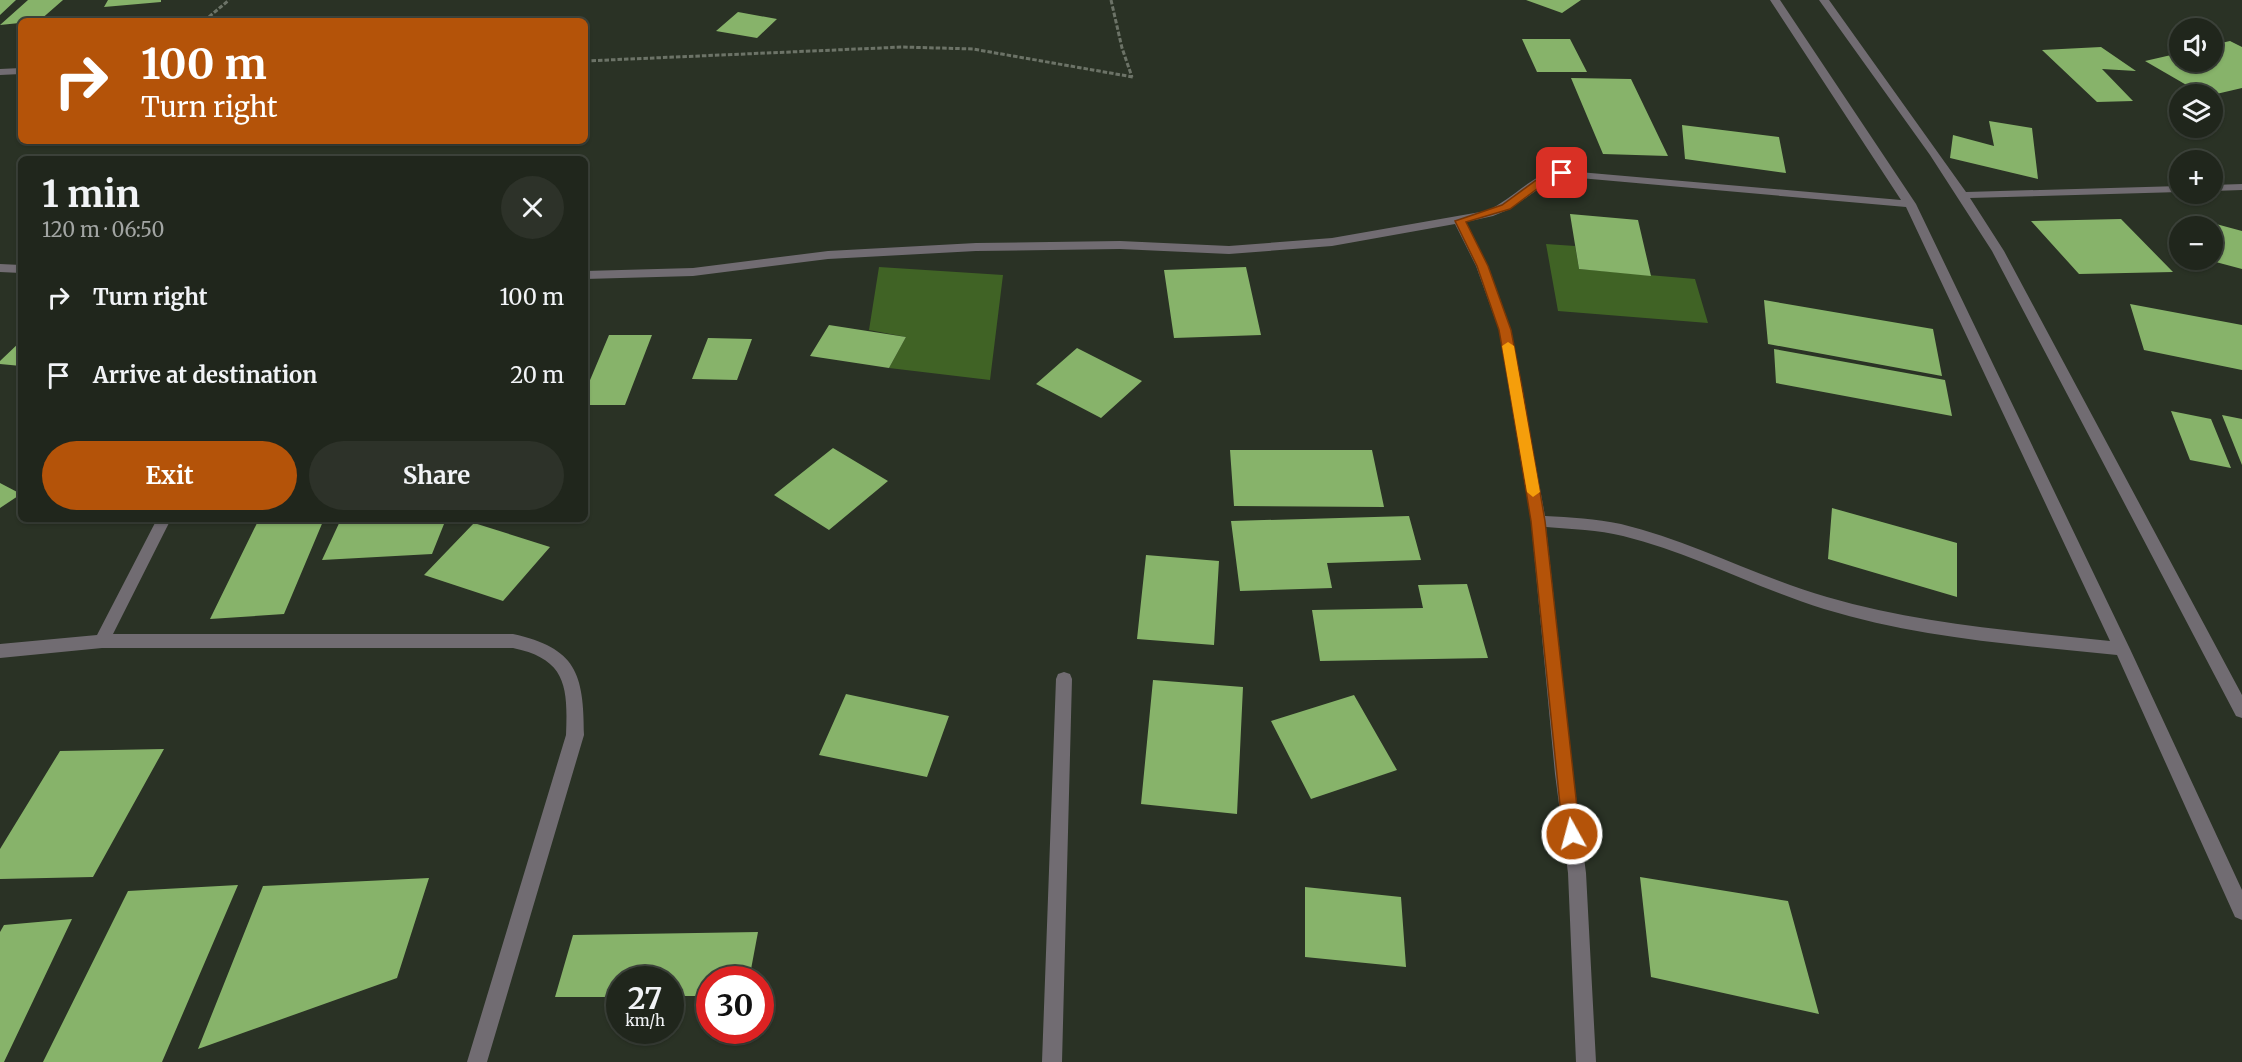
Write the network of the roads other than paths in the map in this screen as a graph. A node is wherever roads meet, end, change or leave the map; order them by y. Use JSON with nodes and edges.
{"nodes":[{"id":1,"x":1775,"y":0,"type":"edge"},
{"id":2,"x":1824,"y":0,"type":"edge"},
{"id":3,"x":18,"y":71,"type":"edge"},
{"id":4,"x":0,"y":72,"type":"edge"},
{"id":5,"x":2242,"y":187,"type":"edge"},
{"id":6,"x":2223,"y":188,"type":"edge"},
{"id":7,"x":2169,"y":189,"type":"edge"},
{"id":8,"x":1964,"y":195,"type":"junction"},
{"id":9,"x":1910,"y":204,"type":"junction"},
{"id":10,"x":1460,"y":221,"type":"junction"},
{"id":11,"x":0,"y":268,"type":"edge"},
{"id":12,"x":18,"y":269,"type":"edge"},
{"id":13,"x":588,"y":275,"type":"edge"},
{"id":14,"x":1538,"y":521,"type":"junction"},
{"id":15,"x":162,"y":522,"type":"edge"},
{"id":16,"x":102,"y":641,"type":"junction"},
{"id":17,"x":2122,"y":649,"type":"junction"},
{"id":18,"x":0,"y":651,"type":"edge"},
{"id":19,"x":1064,"y":679,"type":"dead end"},
{"id":20,"x":2241,"y":708,"type":"edge"},
{"id":21,"x":2242,"y":911,"type":"edge"},
{"id":22,"x":477,"y":1062,"type":"edge"},
{"id":23,"x":1052,"y":1062,"type":"edge"},
{"id":24,"x":1586,"y":1062,"type":"edge"}],
"edges":[{"from":1,"to":9,"type":"street"},
{"from":2,"to":8,"type":"street"},
{"from":3,"to":4,"type":"street"},
{"from":5,"to":6,"type":"street"},
{"from":7,"to":8,"type":"street"},
{"from":8,"to":20,"type":"street"},
{"from":9,"to":10,"type":"street"},
{"from":9,"to":17,"type":"street"},
{"from":10,"to":13,"type":"street"},
{"from":10,"to":14,"type":"street"},
{"from":11,"to":12,"type":"street"},
{"from":14,"to":17,"type":"street"},
{"from":14,"to":24,"type":"street"},
{"from":15,"to":16,"type":"street"},
{"from":16,"to":18,"type":"street"},
{"from":16,"to":22,"type":"street"},
{"from":17,"to":21,"type":"street"},
{"from":19,"to":23,"type":"street"}]}
